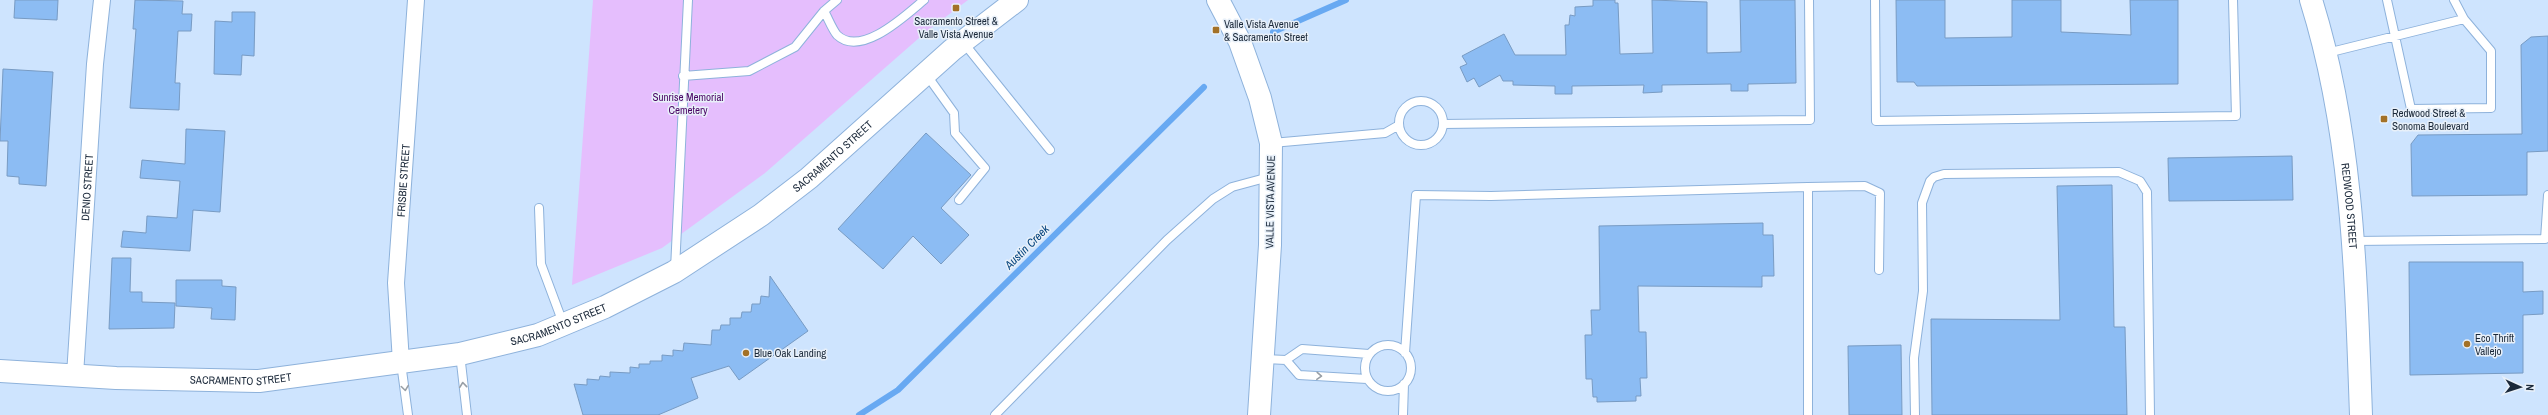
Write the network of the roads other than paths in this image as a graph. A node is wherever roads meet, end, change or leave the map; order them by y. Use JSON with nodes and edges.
{"nodes":[{"id":1,"x":102,"y":0,"type":"edge"},
{"id":2,"x":416,"y":0,"type":"edge"},
{"id":3,"x":688,"y":0,"type":"edge"},
{"id":4,"x":837,"y":0,"type":"edge"},
{"id":5,"x":924,"y":0,"type":"edge"},
{"id":6,"x":1017,"y":0,"type":"edge"},
{"id":7,"x":1218,"y":0,"type":"edge"},
{"id":8,"x":1809,"y":0,"type":"edge"},
{"id":9,"x":1875,"y":0,"type":"edge"},
{"id":10,"x":2233,"y":0,"type":"edge"},
{"id":11,"x":2311,"y":0,"type":"edge"},
{"id":12,"x":2386,"y":0,"type":"edge"},
{"id":13,"x":2454,"y":0,"type":"edge"},
{"id":14,"x":824,"y":11,"type":"junction"},
{"id":15,"x":2464,"y":19,"type":"junction"},
{"id":16,"x":2394,"y":35,"type":"junction"},
{"id":17,"x":963,"y":41,"type":"junction"},
{"id":18,"x":2325,"y":54,"type":"junction"},
{"id":19,"x":926,"y":73,"type":"junction"},
{"id":20,"x":683,"y":76,"type":"junction"},
{"id":21,"x":1444,"y":124,"type":"junction"},
{"id":22,"x":1399,"y":125,"type":"junction"},
{"id":23,"x":1271,"y":143,"type":"junction"},
{"id":24,"x":1050,"y":150,"type":"dead end"},
{"id":25,"x":1272,"y":176,"type":"junction"},
{"id":26,"x":1808,"y":186,"type":"junction"},
{"id":27,"x":2548,"y":194,"type":"edge"},
{"id":28,"x":959,"y":200,"type":"dead end"},
{"id":29,"x":539,"y":208,"type":"dead end"},
{"id":30,"x":2353,"y":241,"type":"junction"},
{"id":31,"x":2546,"y":241,"type":"edge"},
{"id":32,"x":1879,"y":270,"type":"dead end"},
{"id":33,"x":674,"y":272,"type":"junction"},
{"id":34,"x":563,"y":325,"type":"junction"},
{"id":35,"x":1405,"y":353,"type":"junction"},
{"id":36,"x":460,"y":354,"type":"junction"},
{"id":37,"x":1369,"y":354,"type":"junction"},
{"id":38,"x":1262,"y":359,"type":"junction"},
{"id":39,"x":1286,"y":360,"type":"junction"},
{"id":40,"x":401,"y":362,"type":"junction"},
{"id":41,"x":0,"y":371,"type":"edge"},
{"id":42,"x":76,"y":375,"type":"junction"},
{"id":43,"x":1368,"y":379,"type":"junction"},
{"id":44,"x":1404,"y":384,"type":"junction"},
{"id":45,"x":408,"y":415,"type":"edge"},
{"id":46,"x":466,"y":415,"type":"edge"},
{"id":47,"x":995,"y":415,"type":"edge"},
{"id":48,"x":1259,"y":415,"type":"edge"},
{"id":49,"x":1403,"y":415,"type":"edge"},
{"id":50,"x":1808,"y":415,"type":"edge"},
{"id":51,"x":1915,"y":415,"type":"edge"},
{"id":52,"x":2150,"y":415,"type":"edge"},
{"id":53,"x":2361,"y":415,"type":"edge"}],
"edges":[{"from":1,"to":42,"type":"street","name":"DENIO STREET"},
{"from":2,"to":40,"type":"street","name":"FRISBIE STREET"},
{"from":3,"to":20,"type":"lane"},
{"from":4,"to":14,"type":"lane"},
{"from":5,"to":14,"type":"lane"},
{"from":6,"to":17,"type":"main road","name":"SACRAMENTO STREET"},
{"from":7,"to":23,"type":"main road","name":"VALLE VISTA AVENUE"},
{"from":8,"to":21,"type":"lane"},
{"from":9,"to":10,"type":"lane"},
{"from":11,"to":18,"type":"main road","name":"REDWOOD STREET"},
{"from":12,"to":16,"type":"lane"},
{"from":13,"to":15,"type":"lane"},
{"from":14,"to":20,"type":"lane"},
{"from":15,"to":16,"type":"lane"},
{"from":15,"to":16,"type":"lane"},
{"from":16,"to":18,"type":"lane"},
{"from":17,"to":19,"type":"main road","name":"SACRAMENTO STREET"},
{"from":17,"to":24,"type":"lane"},
{"from":18,"to":30,"type":"main road","name":"REDWOOD STREET"},
{"from":19,"to":28,"type":"lane"},
{"from":19,"to":33,"type":"main road","name":"SACRAMENTO STREET"},
{"from":20,"to":33,"type":"lane"},
{"from":21,"to":22,"type":"lane"},
{"from":21,"to":22,"type":"lane"},
{"from":22,"to":23,"type":"lane"},
{"from":23,"to":25,"type":"main road","name":"VALLE VISTA AVENUE"},
{"from":25,"to":38,"type":"main road","name":"VALLE VISTA AVENUE"},
{"from":25,"to":47,"type":"lane"},
{"from":26,"to":32,"type":"lane"},
{"from":26,"to":35,"type":"lane"},
{"from":26,"to":50,"type":"lane"},
{"from":27,"to":31,"type":"lane"},
{"from":29,"to":34,"type":"lane"},
{"from":30,"to":31,"type":"lane"},
{"from":30,"to":53,"type":"main road","name":"REDWOOD STREET"},
{"from":33,"to":34,"type":"main road","name":"SACRAMENTO STREET"},
{"from":34,"to":36,"type":"main road","name":"SACRAMENTO STREET"},
{"from":35,"to":37,"type":"lane"},
{"from":35,"to":44,"type":"lane"},
{"from":36,"to":40,"type":"main road","name":"SACRAMENTO STREET"},
{"from":46,"to":36,"type":"lane","one_way":true},
{"from":37,"to":39,"type":"lane"},
{"from":37,"to":43,"type":"lane"},
{"from":38,"to":39,"type":"lane"},
{"from":38,"to":48,"type":"main road","name":"VALLE VISTA AVENUE"},
{"from":39,"to":43,"type":"lane","one_way":true},
{"from":40,"to":42,"type":"main road","name":"SACRAMENTO STREET"},
{"from":40,"to":45,"type":"lane","one_way":true},
{"from":41,"to":42,"type":"main road","name":"SACRAMENTO STREET"},
{"from":43,"to":44,"type":"lane"},
{"from":44,"to":49,"type":"lane"},
{"from":51,"to":52,"type":"lane"}]}
